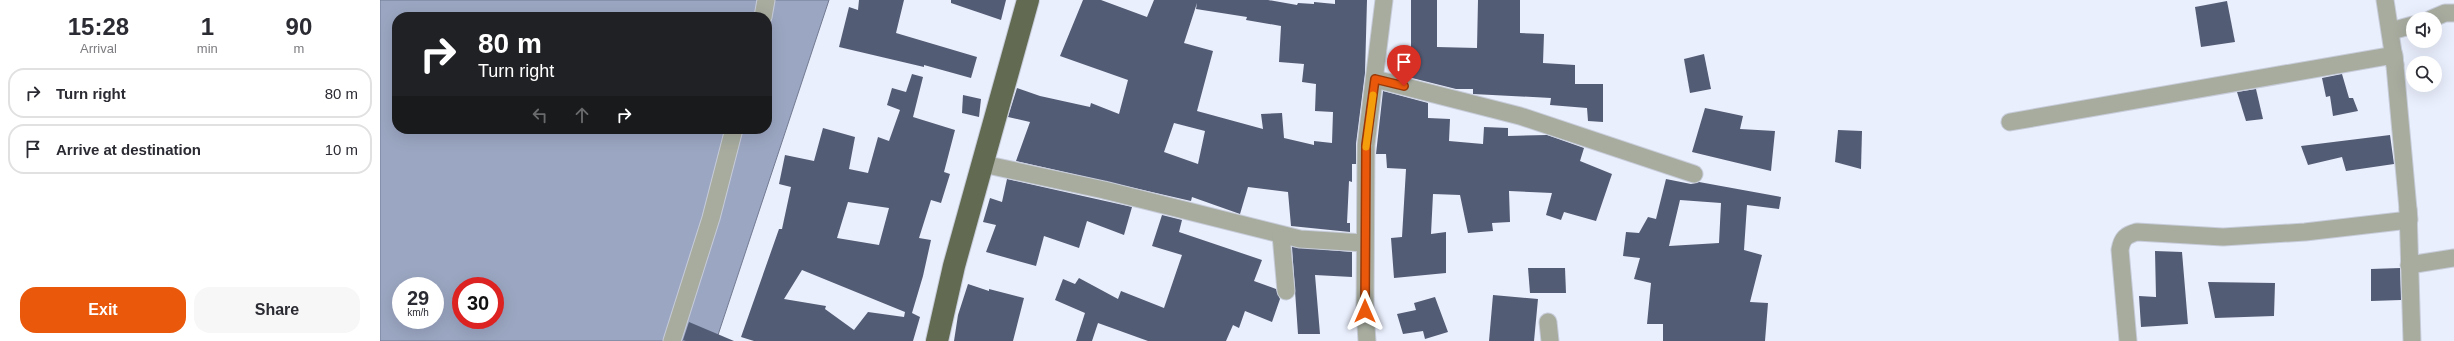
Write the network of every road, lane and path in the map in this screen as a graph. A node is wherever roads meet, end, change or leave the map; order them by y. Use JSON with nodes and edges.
{"nodes":[{"id":1,"x":766,"y":0,"type":"edge"},
{"id":2,"x":1028,"y":0,"type":"edge"},
{"id":3,"x":1384,"y":0,"type":"edge"},
{"id":4,"x":2385,"y":0,"type":"edge"},
{"id":5,"x":764,"y":12,"type":"edge"},
{"id":6,"x":2454,"y":13,"type":"edge"},
{"id":7,"x":2442,"y":14,"type":"edge"},
{"id":8,"x":2406,"y":27,"type":"edge"},
{"id":9,"x":2390,"y":30,"type":"junction"},
{"id":10,"x":2394,"y":55,"type":"junction"},
{"id":11,"x":1375,"y":79,"type":"junction"},
{"id":12,"x":2010,"y":122,"type":"dead end"},
{"id":13,"x":733,"y":134,"type":"edge"},
{"id":14,"x":983,"y":164,"type":"junction"},
{"id":15,"x":1694,"y":174,"type":"dead end"},
{"id":16,"x":2409,"y":220,"type":"junction"},
{"id":17,"x":1282,"y":235,"type":"junction"},
{"id":18,"x":1364,"y":243,"type":"junction"},
{"id":19,"x":2454,"y":258,"type":"edge"},
{"id":20,"x":2409,"y":266,"type":"junction"},
{"id":21,"x":1286,"y":291,"type":"dead end"},
{"id":22,"x":1548,"y":322,"type":"dead end"},
{"id":23,"x":672,"y":341,"type":"edge"},
{"id":24,"x":937,"y":341,"type":"edge"},
{"id":25,"x":1367,"y":341,"type":"edge"},
{"id":26,"x":1550,"y":341,"type":"edge"},
{"id":27,"x":2128,"y":341,"type":"edge"},
{"id":28,"x":2412,"y":341,"type":"edge"}],
"edges":[{"from":1,"to":5,"type":"street"},
{"from":2,"to":14,"type":"highway"},
{"from":3,"to":11,"type":"street"},
{"from":4,"to":9,"type":"street"},
{"from":6,"to":7,"type":"street"},
{"from":8,"to":9,"type":"street"},
{"from":9,"to":10,"type":"street"},
{"from":10,"to":12,"type":"street"},
{"from":10,"to":16,"type":"street"},
{"from":11,"to":15,"type":"street"},
{"from":11,"to":18,"type":"street"},
{"from":13,"to":23,"type":"street"},
{"from":14,"to":17,"type":"street"},
{"from":14,"to":24,"type":"highway"},
{"from":16,"to":20,"type":"street"},
{"from":16,"to":27,"type":"street"},
{"from":17,"to":18,"type":"street"},
{"from":17,"to":21,"type":"street"},
{"from":18,"to":25,"type":"street"},
{"from":19,"to":20,"type":"street"},
{"from":20,"to":28,"type":"street"},
{"from":22,"to":26,"type":"street"}]}
